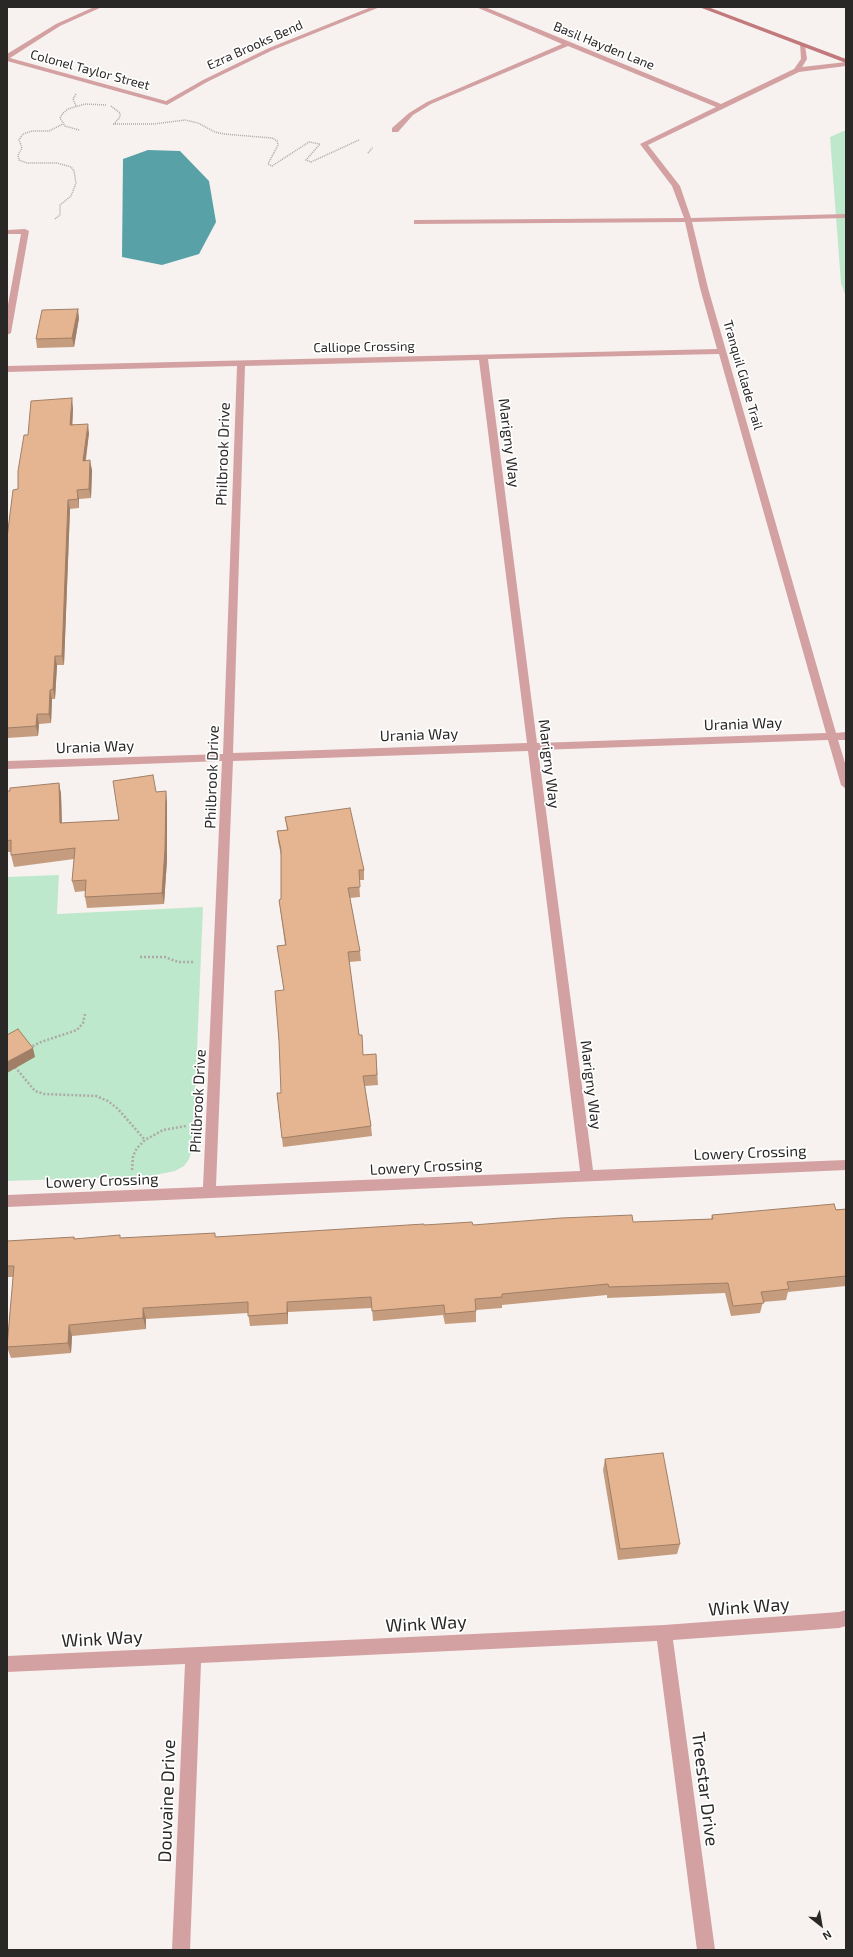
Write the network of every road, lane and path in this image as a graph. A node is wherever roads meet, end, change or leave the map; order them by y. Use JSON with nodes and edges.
{"nodes":[{"id":1,"x":99,"y":7,"type":"edge"},
{"id":2,"x":377,"y":7,"type":"edge"},
{"id":3,"x":479,"y":7,"type":"edge"},
{"id":4,"x":702,"y":7,"type":"edge"},
{"id":5,"x":567,"y":44,"type":"junction"},
{"id":6,"x":802,"y":45,"type":"junction"},
{"id":7,"x":7,"y":58,"type":"edge"},
{"id":8,"x":846,"y":61,"type":"edge"},
{"id":9,"x":846,"y":64,"type":"edge"},
{"id":10,"x":797,"y":70,"type":"junction"},
{"id":11,"x":81,"y":90,"type":"dead end"},
{"id":12,"x":168,"y":103,"type":"joint"},
{"id":13,"x":76,"y":106,"type":"junction"},
{"id":14,"x":720,"y":106,"type":"junction"},
{"id":15,"x":63,"y":124,"type":"junction"},
{"id":16,"x":79,"y":130,"type":"dead end"},
{"id":17,"x":395,"y":130,"type":"dead end"},
{"id":18,"x":359,"y":140,"type":"dead end"},
{"id":19,"x":373,"y":147,"type":"dead end"},
{"id":20,"x":368,"y":153,"type":"dead end"},
{"id":21,"x":846,"y":216,"type":"edge"},
{"id":22,"x":55,"y":219,"type":"dead end"},
{"id":23,"x":688,"y":220,"type":"junction"},
{"id":24,"x":417,"y":222,"type":"dead end"},
{"id":25,"x":7,"y":232,"type":"edge"},
{"id":26,"x":7,"y":333,"type":"edge"},
{"id":27,"x":722,"y":351,"type":"junction"},
{"id":28,"x":483,"y":357,"type":"junction"},
{"id":29,"x":241,"y":363,"type":"junction"},
{"id":30,"x":7,"y":369,"type":"edge"},
{"id":31,"x":833,"y":736,"type":"junction"},
{"id":32,"x":846,"y":736,"type":"edge"},
{"id":33,"x":532,"y":746,"type":"junction"},
{"id":34,"x":228,"y":757,"type":"junction"},
{"id":35,"x":7,"y":766,"type":"edge"},
{"id":36,"x":846,"y":785,"type":"edge"},
{"id":37,"x":140,"y":957,"type":"dead end"},
{"id":38,"x":194,"y":962,"type":"dead end"},
{"id":39,"x":85,"y":1014,"type":"dead end"},
{"id":40,"x":28,"y":1048,"type":"edge"},
{"id":41,"x":13,"y":1064,"type":"edge"},
{"id":42,"x":186,"y":1126,"type":"dead end"},
{"id":43,"x":145,"y":1140,"type":"junction"},
{"id":44,"x":846,"y":1165,"type":"edge"},
{"id":45,"x":132,"y":1170,"type":"dead end"},
{"id":46,"x":587,"y":1175,"type":"junction"},
{"id":47,"x":209,"y":1193,"type":"junction"},
{"id":48,"x":7,"y":1201,"type":"edge"},
{"id":49,"x":846,"y":1618,"type":"edge"},
{"id":50,"x":664,"y":1633,"type":"junction"},
{"id":51,"x":193,"y":1655,"type":"junction"},
{"id":52,"x":7,"y":1664,"type":"edge"},
{"id":53,"x":181,"y":1950,"type":"edge"},
{"id":54,"x":706,"y":1950,"type":"edge"}],
"edges":[{"from":1,"to":7,"type":"street"},
{"from":2,"to":12,"type":"street","name":"Ezra Brooks Bend"},
{"from":3,"to":5,"type":"street","name":"Basil Hayden Lane"},
{"from":4,"to":6,"type":"main road"},
{"from":5,"to":14,"type":"street","name":"Basil Hayden Lane"},
{"from":5,"to":17,"type":"street"},
{"from":6,"to":8,"type":"main road"},
{"from":6,"to":10,"type":"street"},
{"from":7,"to":12,"type":"street","name":"Colonel Taylor Street"},
{"from":9,"to":10,"type":"street","name":"Tranquil Glade Trail"},
{"from":10,"to":14,"type":"street","name":"Tranquil Glade Trail"},
{"from":11,"to":13,"type":"path"},
{"from":13,"to":15,"type":"path"},
{"from":13,"to":18,"type":"path"},
{"from":14,"to":23,"type":"street","name":"Tranquil Glade Trail"},
{"from":15,"to":16,"type":"path"},
{"from":15,"to":22,"type":"path"},
{"from":19,"to":20,"type":"path"},
{"from":21,"to":23,"type":"street"},
{"from":23,"to":24,"type":"street"},
{"from":23,"to":27,"type":"street","name":"Tranquil Glade Trail"},
{"from":25,"to":26,"type":"street"},
{"from":27,"to":28,"type":"street","name":"Calliope Crossing"},
{"from":27,"to":31,"type":"street","name":"Tranquil Glade Trail"},
{"from":28,"to":29,"type":"street","name":"Calliope Crossing"},
{"from":28,"to":33,"type":"street","name":"Marigny Way"},
{"from":29,"to":30,"type":"street","name":"Calliope Crossing"},
{"from":29,"to":34,"type":"street","name":"Philbrook Drive"},
{"from":31,"to":32,"type":"street","name":"Urania Way"},
{"from":31,"to":33,"type":"street","name":"Urania Way"},
{"from":31,"to":36,"type":"street","name":"Tranquil Glade Trail"},
{"from":33,"to":34,"type":"street","name":"Urania Way"},
{"from":33,"to":46,"type":"street","name":"Marigny Way"},
{"from":34,"to":35,"type":"street","name":"Urania Way"},
{"from":34,"to":47,"type":"street","name":"Philbrook Drive"},
{"from":37,"to":38,"type":"path"},
{"from":39,"to":40,"type":"path"},
{"from":41,"to":43,"type":"path"},
{"from":42,"to":43,"type":"path"},
{"from":43,"to":45,"type":"path"},
{"from":44,"to":46,"type":"street","name":"Lowery Crossing"},
{"from":46,"to":47,"type":"street","name":"Lowery Crossing"},
{"from":47,"to":48,"type":"street","name":"Lowery Crossing"},
{"from":49,"to":50,"type":"street","name":"Wink Way"},
{"from":50,"to":51,"type":"street","name":"Wink Way"},
{"from":50,"to":54,"type":"street","name":"Treestar Drive"},
{"from":51,"to":52,"type":"street","name":"Wink Way"},
{"from":51,"to":53,"type":"street","name":"Douvaine Drive"}]}
